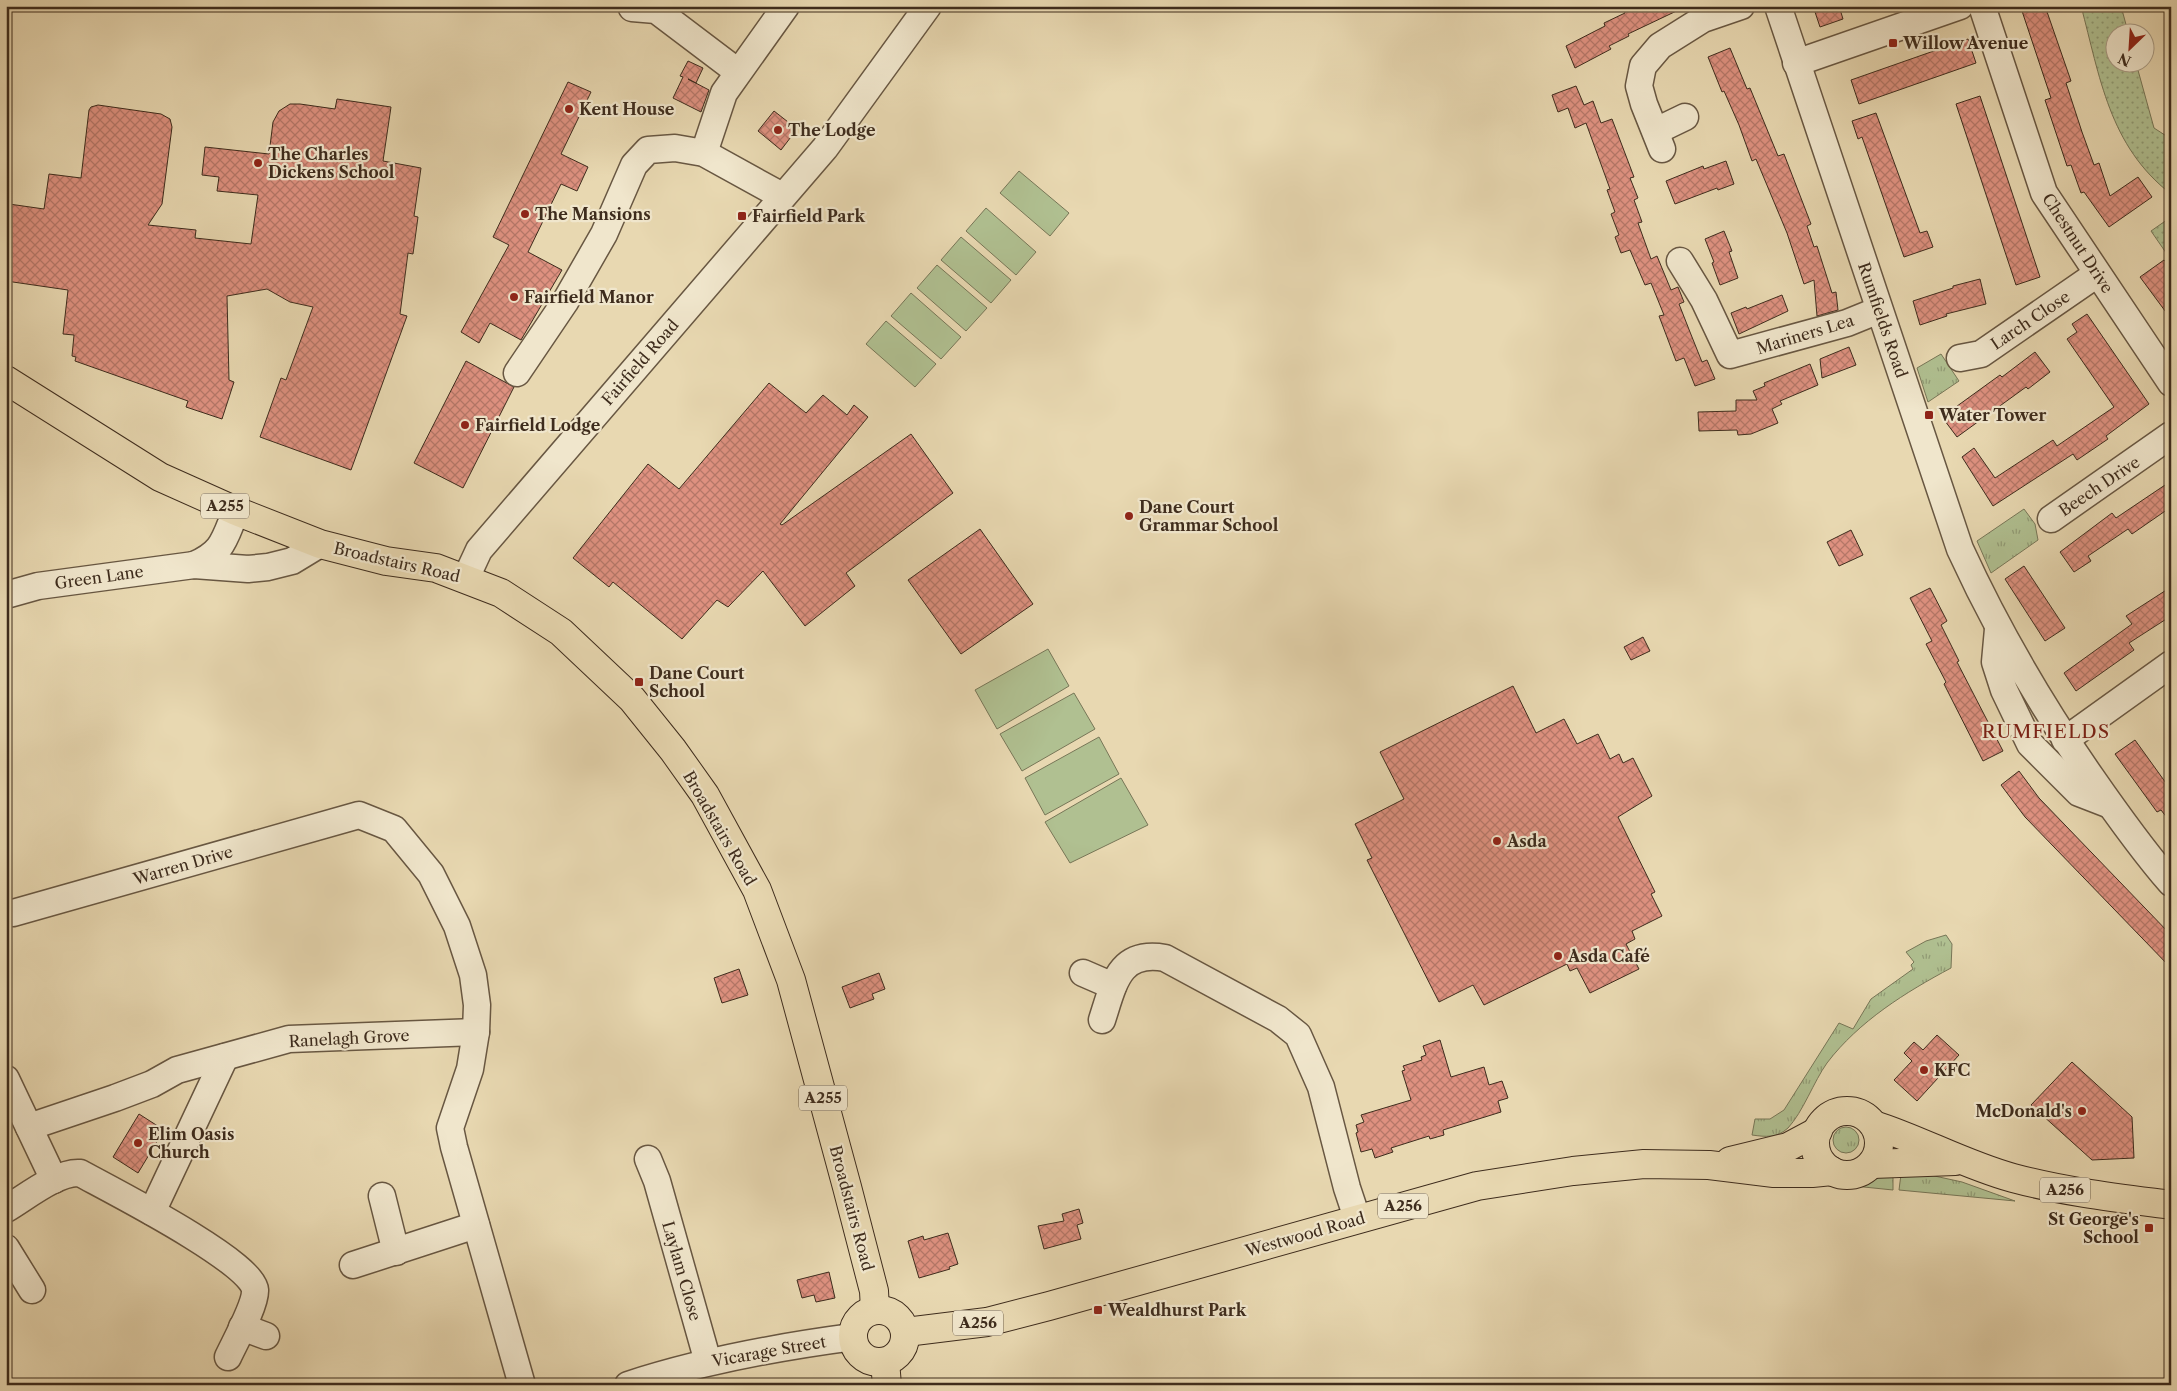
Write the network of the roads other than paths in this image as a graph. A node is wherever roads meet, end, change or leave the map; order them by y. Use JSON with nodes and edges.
{"nodes":[{"id":1,"x":786,"y":6,"type":"edge"},
{"id":2,"x":928,"y":6,"type":"edge"},
{"id":3,"x":1742,"y":6,"type":"edge"},
{"id":4,"x":1778,"y":6,"type":"edge"},
{"id":5,"x":1960,"y":6,"type":"edge"},
{"id":6,"x":1982,"y":6,"type":"edge"},
{"id":7,"x":649,"y":8,"type":"edge"},
{"id":8,"x":1796,"y":63,"type":"junction"},
{"id":9,"x":738,"y":72,"type":"junction"},
{"id":10,"x":1685,"y":117,"type":"dead end"},
{"id":11,"x":704,"y":153,"type":"junction"},
{"id":12,"x":782,"y":196,"type":"junction"},
{"id":13,"x":1680,"y":261,"type":"dead end"},
{"id":14,"x":2097,"y":274,"type":"junction"},
{"id":15,"x":1879,"y":310,"type":"junction"},
{"id":16,"x":1960,"y":358,"type":"dead end"},
{"id":17,"x":516,"y":373,"type":"dead end"},
{"id":18,"x":6,"y":380,"type":"edge"},
{"id":19,"x":2171,"y":383,"type":"edge"},
{"id":20,"x":2171,"y":435,"type":"edge"},
{"id":21,"x":236,"y":511,"type":"junction"},
{"id":22,"x":2051,"y":518,"type":"dead end"},
{"id":23,"x":320,"y":544,"type":"junction"},
{"id":24,"x":220,"y":548,"type":"junction"},
{"id":25,"x":194,"y":565,"type":"junction"},
{"id":26,"x":248,"y":569,"type":"junction"},
{"id":27,"x":466,"y":578,"type":"junction"},
{"id":28,"x":6,"y":595,"type":"edge"},
{"id":29,"x":1998,"y":629,"type":"junction"},
{"id":30,"x":2171,"y":664,"type":"edge"},
{"id":31,"x":2065,"y":740,"type":"junction"},
{"id":32,"x":2110,"y":805,"type":"junction"},
{"id":33,"x":2171,"y":883,"type":"edge"},
{"id":34,"x":6,"y":912,"type":"edge"},
{"id":35,"x":1083,"y":973,"type":"dead end"},
{"id":36,"x":1113,"y":986,"type":"junction"},
{"id":37,"x":1102,"y":1020,"type":"dead end"},
{"id":38,"x":476,"y":1032,"type":"junction"},
{"id":39,"x":224,"y":1057,"type":"junction"},
{"id":40,"x":6,"y":1079,"type":"edge"},
{"id":41,"x":1874,"y":1125,"type":"junction"},
{"id":42,"x":29,"y":1127,"type":"junction"},
{"id":43,"x":1818,"y":1131,"type":"junction"},
{"id":44,"x":1962,"y":1161,"type":"junction"},
{"id":45,"x":1872,"y":1164,"type":"junction"},
{"id":46,"x":1708,"y":1165,"type":"junction"},
{"id":47,"x":660,"y":1171,"type":"dead end"},
{"id":48,"x":1832,"y":1171,"type":"junction"},
{"id":49,"x":54,"y":1180,"type":"junction"},
{"id":50,"x":382,"y":1196,"type":"dead end"},
{"id":51,"x":2171,"y":1205,"type":"edge"},
{"id":52,"x":6,"y":1209,"type":"edge"},
{"id":53,"x":152,"y":1212,"type":"junction"},
{"id":54,"x":1358,"y":1218,"type":"junction"},
{"id":55,"x":476,"y":1225,"type":"junction"},
{"id":56,"x":6,"y":1248,"type":"edge"},
{"id":57,"x":396,"y":1252,"type":"junction"},
{"id":58,"x":353,"y":1264,"type":"dead end"},
{"id":59,"x":32,"y":1290,"type":"dead end"},
{"id":60,"x":875,"y":1310,"type":"junction"},
{"id":61,"x":906,"y":1332,"type":"junction"},
{"id":62,"x":853,"y":1337,"type":"junction"},
{"id":63,"x":228,"y":1357,"type":"dead end"},
{"id":64,"x":708,"y":1362,"type":"junction"},
{"id":65,"x":886,"y":1373,"type":"edge"},
{"id":66,"x":657,"y":1380,"type":"edge"},
{"id":67,"x":522,"y":1385,"type":"edge"},
{"id":68,"x":628,"y":1385,"type":"edge"}],
"edges":[{"from":1,"to":9,"type":"street"},
{"from":2,"to":12,"type":"street","name":"Fairfield Road"},
{"from":3,"to":10,"type":"street"},
{"from":4,"to":8,"type":"street","name":"Rumfields Road"},
{"from":5,"to":8,"type":"street"},
{"from":6,"to":14,"type":"street","name":"Chestnut Drive"},
{"from":7,"to":9,"type":"street"},
{"from":8,"to":15,"type":"street","name":"Rumfields Road"},
{"from":9,"to":11,"type":"street"},
{"from":11,"to":12,"type":"street"},
{"from":11,"to":17,"type":"street"},
{"from":12,"to":27,"type":"street","name":"Fairfield Road"},
{"from":13,"to":15,"type":"street","name":"Mariners Lea"},
{"from":14,"to":16,"type":"street","name":"Larch Close"},
{"from":14,"to":19,"type":"street","name":"Chestnut Drive"},
{"from":15,"to":29,"type":"street","name":"Rumfields Road"},
{"from":18,"to":21,"type":"main road","name":"Broadstairs Road","number":"A255"},
{"from":20,"to":22,"type":"street","name":"Beech Drive"},
{"from":21,"to":23,"type":"main road","name":"Broadstairs Road","number":"A255"},
{"from":21,"to":24,"type":"street"},
{"from":23,"to":26,"type":"street","name":"Green Lane"},
{"from":23,"to":27,"type":"main road","name":"Broadstairs Road","number":"A255"},
{"from":24,"to":25,"type":"street","name":"Green Lane"},
{"from":24,"to":26,"type":"street"},
{"from":25,"to":26,"type":"street","name":"Green Lane"},
{"from":25,"to":28,"type":"street","name":"Green Lane"},
{"from":27,"to":60,"type":"main road","name":"Broadstairs Road","number":"A255"},
{"from":29,"to":31,"type":"street","name":"Rumfields Road"},
{"from":29,"to":32,"type":"street"},
{"from":30,"to":31,"type":"street"},
{"from":31,"to":32,"type":"street","name":"Rumfields Road"},
{"from":32,"to":33,"type":"street","name":"Rumfields Road"},
{"from":34,"to":38,"type":"street","name":"Warren Drive"},
{"from":35,"to":36,"type":"street"},
{"from":36,"to":37,"type":"street"},
{"from":36,"to":54,"type":"street"},
{"from":38,"to":39,"type":"street","name":"Ranelagh Grove"},
{"from":38,"to":55,"type":"street"},
{"from":39,"to":42,"type":"street","name":"Ranelagh Grove"},
{"from":39,"to":53,"type":"street"},
{"from":40,"to":42,"type":"street"},
{"from":41,"to":43,"type":"main road"},
{"from":41,"to":44,"type":"main road","number":"A256"},
{"from":41,"to":45,"type":"main road"},
{"from":42,"to":49,"type":"street"},
{"from":43,"to":46,"type":"main road","name":"Westwood Road","number":"A256"},
{"from":43,"to":48,"type":"main road"},
{"from":44,"to":45,"type":"main road","number":"A256"},
{"from":44,"to":51,"type":"main road","number":"A256"},
{"from":45,"to":48,"type":"main road"},
{"from":46,"to":48,"type":"main road","name":"Westwood Road","number":"A256"},
{"from":46,"to":54,"type":"main road","name":"Westwood Road","number":"A256"},
{"from":47,"to":64,"type":"street","name":"Laylam Close"},
{"from":49,"to":52,"type":"street"},
{"from":49,"to":53,"type":"street"},
{"from":50,"to":57,"type":"street"},
{"from":53,"to":63,"type":"street"},
{"from":54,"to":61,"type":"main road","name":"Westwood Road","number":"A256"},
{"from":55,"to":57,"type":"street"},
{"from":55,"to":67,"type":"street"},
{"from":56,"to":59,"type":"street"},
{"from":57,"to":58,"type":"street"},
{"from":60,"to":61,"type":"main road"},
{"from":60,"to":62,"type":"main road"},
{"from":61,"to":65,"type":"main road"},
{"from":62,"to":64,"type":"street","name":"Vicarage Street"},
{"from":62,"to":65,"type":"main road"},
{"from":64,"to":66,"type":"street","name":"Vicarage Street"},
{"from":66,"to":68,"type":"street","name":"Vicarage Street"}]}
